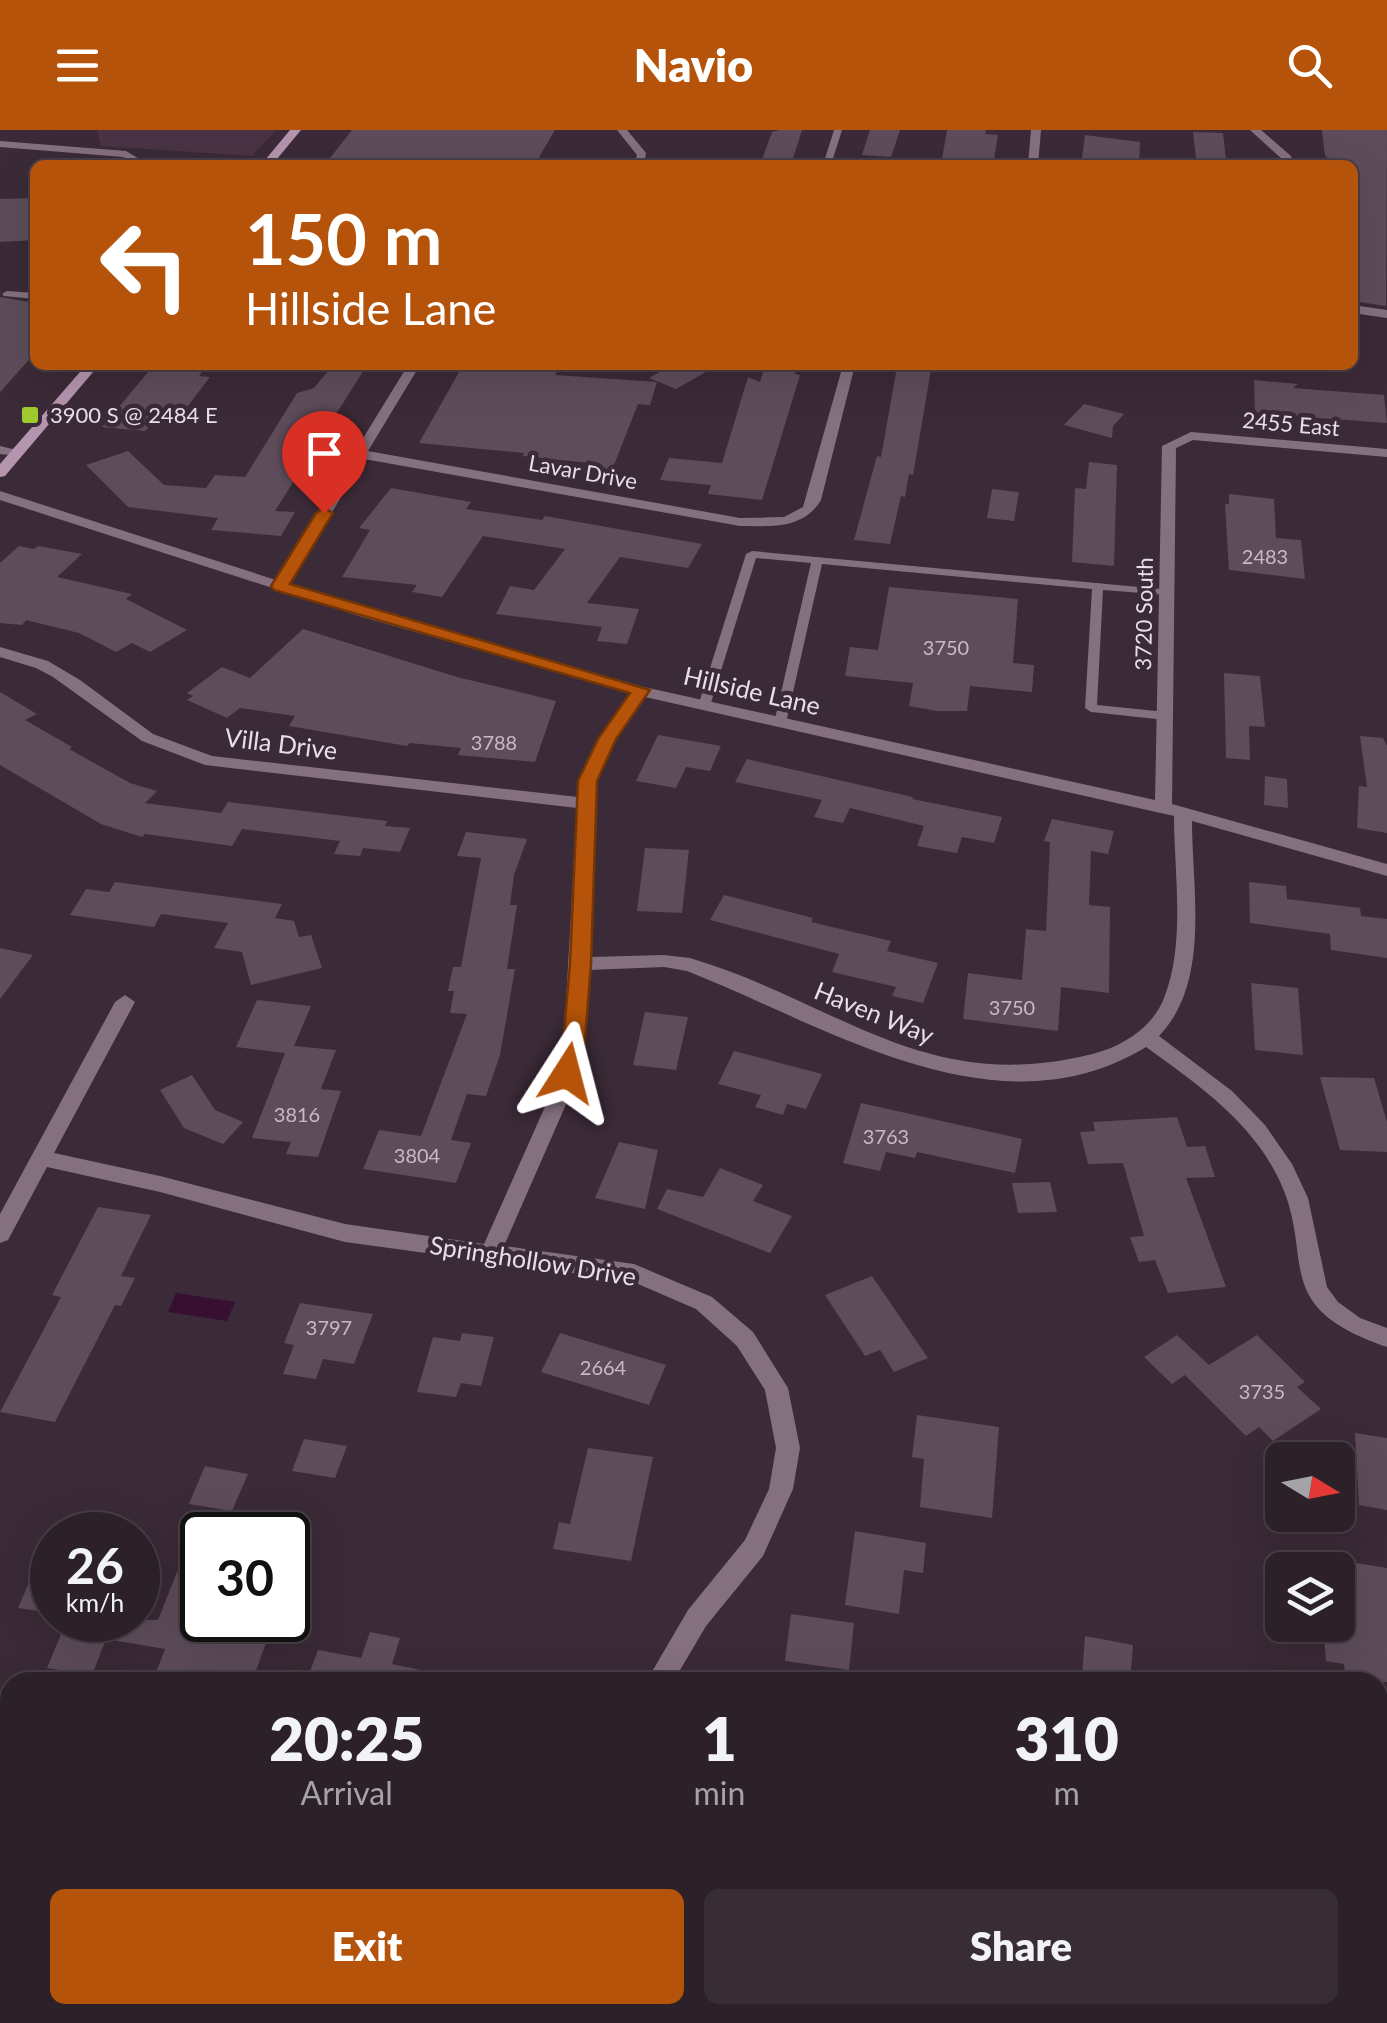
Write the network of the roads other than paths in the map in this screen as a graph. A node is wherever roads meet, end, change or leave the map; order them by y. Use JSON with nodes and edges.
{"nodes":[{"id":1,"x":296,"y":130,"type":"edge"},
{"id":2,"x":622,"y":130,"type":"edge"},
{"id":3,"x":838,"y":130,"type":"edge"},
{"id":4,"x":1036,"y":130,"type":"edge"},
{"id":5,"x":1256,"y":130,"type":"edge"},
{"id":6,"x":0,"y":144,"type":"edge"},
{"id":7,"x":136,"y":160,"type":"edge"},
{"id":8,"x":270,"y":160,"type":"edge"},
{"id":9,"x":640,"y":160,"type":"edge"},
{"id":10,"x":829,"y":160,"type":"edge"},
{"id":11,"x":1033,"y":160,"type":"edge"},
{"id":12,"x":1287,"y":160,"type":"edge"},
{"id":13,"x":7,"y":294,"type":"dead end"},
{"id":14,"x":30,"y":296,"type":"edge"},
{"id":15,"x":1358,"y":311,"type":"edge"},
{"id":16,"x":1387,"y":314,"type":"edge"},
{"id":17,"x":88,"y":370,"type":"edge"},
{"id":18,"x":411,"y":370,"type":"edge"},
{"id":19,"x":848,"y":370,"type":"edge"},
{"id":20,"x":1191,"y":436,"type":"joint"},
{"id":21,"x":0,"y":450,"type":"edge"},
{"id":22,"x":18,"y":452,"type":"junction"},
{"id":23,"x":1387,"y":453,"type":"edge"},
{"id":24,"x":360,"y":454,"type":"junction"},
{"id":25,"x":0,"y":473,"type":"edge"},
{"id":26,"x":0,"y":495,"type":"edge"},
{"id":27,"x":817,"y":560,"type":"junction"},
{"id":28,"x":280,"y":586,"type":"junction"},
{"id":29,"x":1098,"y":586,"type":"junction"},
{"id":30,"x":1167,"y":592,"type":"junction"},
{"id":31,"x":0,"y":652,"type":"edge"},
{"id":32,"x":640,"y":690,"type":"junction"},
{"id":33,"x":704,"y":706,"type":"junction"},
{"id":34,"x":1166,"y":716,"type":"junction"},
{"id":35,"x":780,"y":723,"type":"junction"},
{"id":36,"x":585,"y":803,"type":"junction"},
{"id":37,"x":1162,"y":807,"type":"junction"},
{"id":38,"x":1183,"y":814,"type":"junction"},
{"id":39,"x":1387,"y":870,"type":"edge"},
{"id":40,"x":580,"y":964,"type":"junction"},
{"id":41,"x":124,"y":1002,"type":"dead end"},
{"id":42,"x":1148,"y":1038,"type":"junction"},
{"id":43,"x":42,"y":1158,"type":"junction"},
{"id":44,"x":0,"y":1234,"type":"edge"},
{"id":45,"x":490,"y":1254,"type":"junction"},
{"id":46,"x":1387,"y":1338,"type":"edge"},
{"id":47,"x":665,"y":1672,"type":"edge"}],
"edges":[{"from":1,"to":8,"type":"main road"},
{"from":2,"to":9,"type":"street"},
{"from":3,"to":10,"type":"lane"},
{"from":4,"to":11,"type":"street"},
{"from":5,"to":12,"type":"street"},
{"from":6,"to":7,"type":"street"},
{"from":13,"to":14,"type":"lane"},
{"from":15,"to":16,"type":"street"},
{"from":17,"to":22,"type":"main road"},
{"from":18,"to":24,"type":"street"},
{"from":19,"to":24,"type":"street","name":"Lavar Drive"},
{"from":20,"to":23,"type":"street","name":"2455 East"},
{"from":20,"to":30,"type":"street","name":"3720 South"},
{"from":21,"to":22,"type":"street"},
{"from":22,"to":25,"type":"main road"},
{"from":24,"to":28,"type":"street"},
{"from":26,"to":28,"type":"street","name":"Hillside Lane"},
{"from":27,"to":29,"type":"lane"},
{"from":27,"to":33,"type":"lane"},
{"from":27,"to":35,"type":"lane"},
{"from":28,"to":32,"type":"street","name":"Hillside Lane"},
{"from":29,"to":30,"type":"lane"},
{"from":29,"to":34,"type":"lane"},
{"from":30,"to":34,"type":"street","name":"3720 South"},
{"from":31,"to":36,"type":"street","name":"Villa Drive"},
{"from":32,"to":33,"type":"street","name":"Hillside Lane"},
{"from":32,"to":36,"type":"street"},
{"from":33,"to":35,"type":"street","name":"Hillside Lane"},
{"from":34,"to":37,"type":"street","name":"3720 South"},
{"from":35,"to":37,"type":"street","name":"Hillside Lane"},
{"from":36,"to":40,"type":"street"},
{"from":37,"to":38,"type":"street","name":"Hillside Lane"},
{"from":38,"to":39,"type":"street","name":"Hillside Lane"},
{"from":38,"to":42,"type":"street"},
{"from":40,"to":42,"type":"street","name":"Haven Way"},
{"from":40,"to":45,"type":"street"},
{"from":41,"to":43,"type":"street"},
{"from":42,"to":46,"type":"street"},
{"from":43,"to":44,"type":"street"},
{"from":43,"to":45,"type":"street","name":"Springhollow Drive"},
{"from":45,"to":47,"type":"street","name":"Springhollow Drive"}]}
